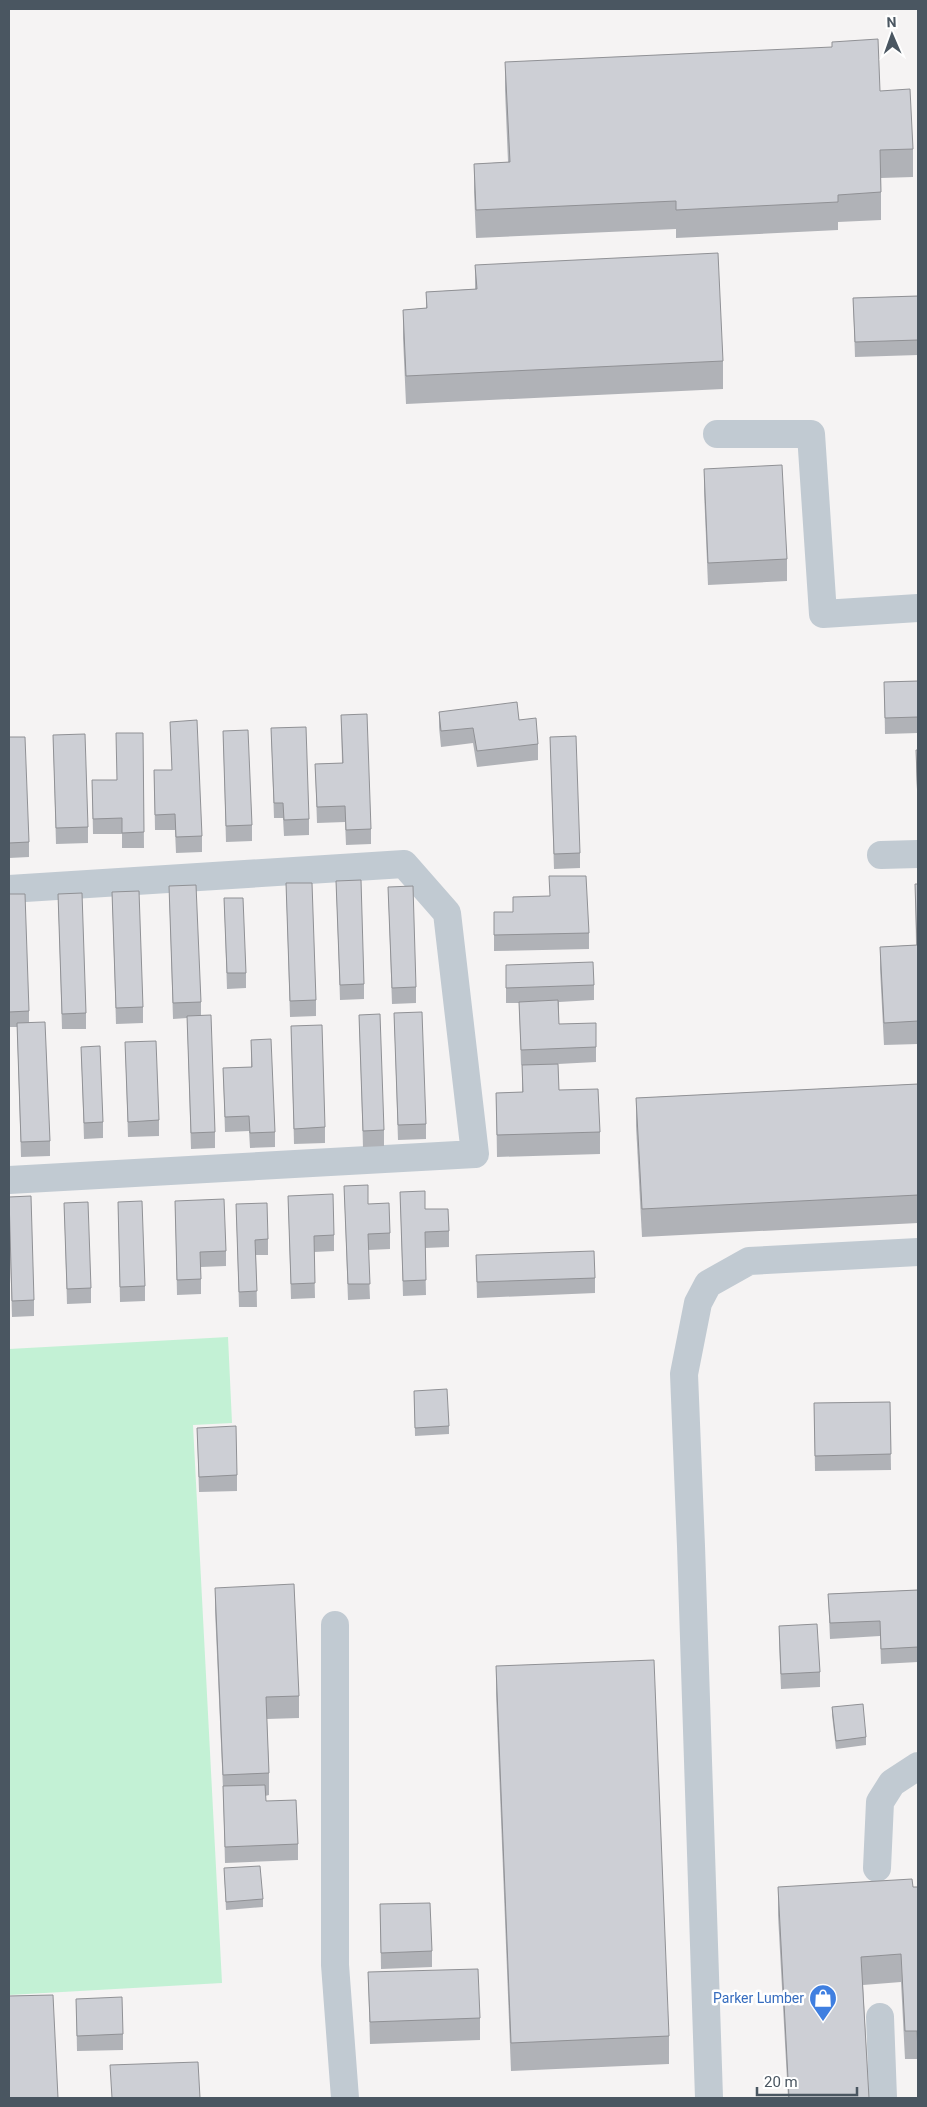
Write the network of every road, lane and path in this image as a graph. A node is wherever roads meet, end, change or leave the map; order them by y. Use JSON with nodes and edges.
{"nodes":[{"id":1,"x":717,"y":434,"type":"dead end"},
{"id":2,"x":918,"y":608,"type":"edge"},
{"id":3,"x":918,"y":854,"type":"edge"},
{"id":4,"x":881,"y":855,"type":"dead end"},
{"id":5,"x":9,"y":889,"type":"edge"},
{"id":6,"x":9,"y":1180,"type":"edge"},
{"id":7,"x":918,"y":1252,"type":"edge"},
{"id":8,"x":335,"y":1625,"type":"dead end"},
{"id":9,"x":918,"y":1766,"type":"edge"},
{"id":10,"x":877,"y":1868,"type":"dead end"},
{"id":11,"x":880,"y":2017,"type":"dead end"},
{"id":12,"x":345,"y":2098,"type":"edge"},
{"id":13,"x":703,"y":2098,"type":"edge"},
{"id":14,"x":883,"y":2098,"type":"edge"}],
"edges":[{"from":1,"to":2,"type":"lane"},
{"from":3,"to":4,"type":"lane"},
{"from":5,"to":6,"type":"lane"},
{"from":7,"to":13,"type":"lane"},
{"from":8,"to":12,"type":"lane"},
{"from":9,"to":10,"type":"lane"},
{"from":11,"to":14,"type":"lane"}]}
